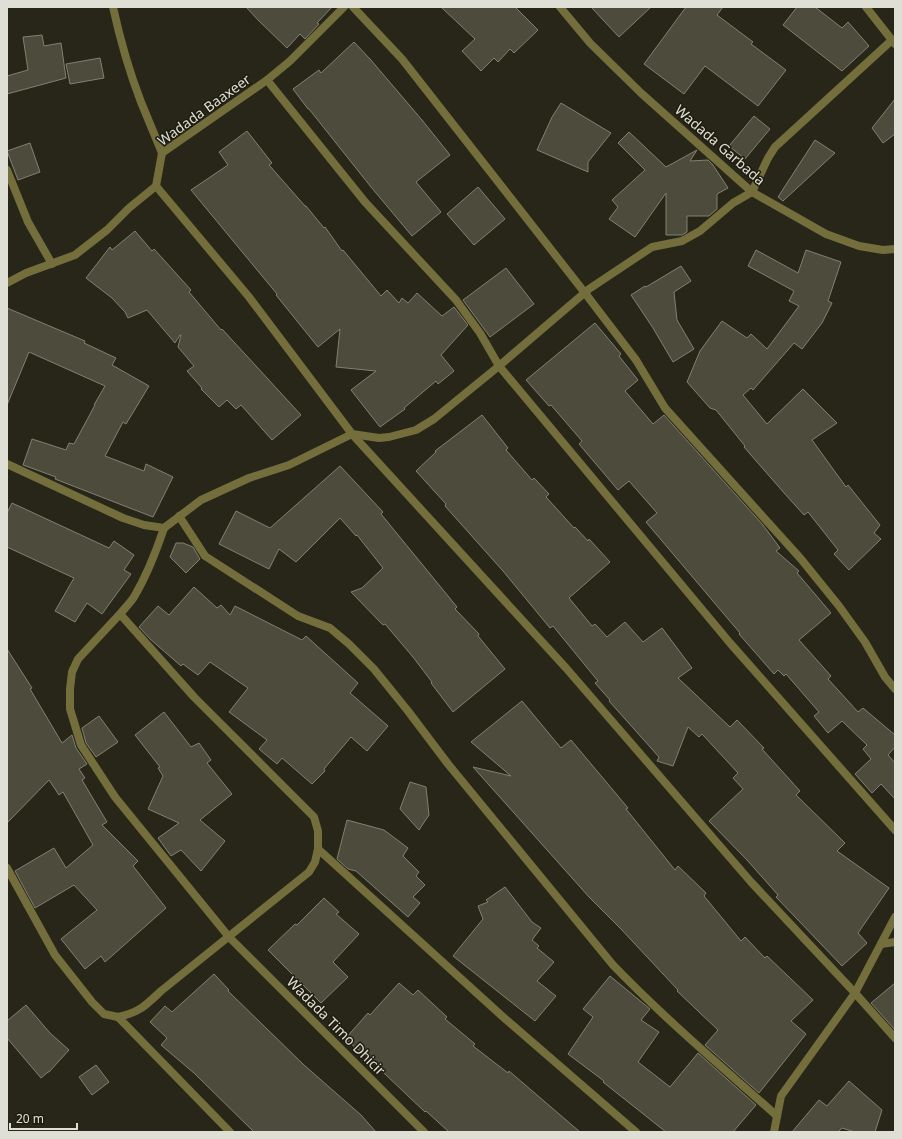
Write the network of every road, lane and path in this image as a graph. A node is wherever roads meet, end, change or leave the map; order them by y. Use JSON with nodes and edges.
{"nodes":[{"id":1,"x":113,"y":7,"type":"edge"},
{"id":2,"x":344,"y":7,"type":"edge"},
{"id":3,"x":353,"y":7,"type":"edge"},
{"id":4,"x":560,"y":7,"type":"edge"},
{"id":5,"x":866,"y":7,"type":"edge"},
{"id":6,"x":894,"y":42,"type":"edge"},
{"id":7,"x":267,"y":80,"type":"junction"},
{"id":8,"x":162,"y":154,"type":"junction"},
{"id":9,"x":7,"y":170,"type":"edge"},
{"id":10,"x":156,"y":186,"type":"junction"},
{"id":11,"x":752,"y":192,"type":"junction"},
{"id":12,"x":895,"y":249,"type":"edge"},
{"id":13,"x":52,"y":264,"type":"junction"},
{"id":14,"x":7,"y":283,"type":"edge"},
{"id":15,"x":585,"y":293,"type":"junction"},
{"id":16,"x":499,"y":366,"type":"junction"},
{"id":17,"x":352,"y":434,"type":"junction"},
{"id":18,"x":7,"y":464,"type":"edge"},
{"id":19,"x":179,"y":516,"type":"junction"},
{"id":20,"x":164,"y":528,"type":"junction"},
{"id":21,"x":120,"y":614,"type":"junction"},
{"id":22,"x":895,"y":689,"type":"edge"},
{"id":23,"x":895,"y":830,"type":"edge"},
{"id":24,"x":318,"y":848,"type":"junction"},
{"id":25,"x":7,"y":868,"type":"edge"},
{"id":26,"x":895,"y":917,"type":"edge"},
{"id":27,"x":229,"y":937,"type":"junction"},
{"id":28,"x":895,"y":942,"type":"edge"},
{"id":29,"x":880,"y":944,"type":"junction"},
{"id":30,"x":855,"y":993,"type":"junction"},
{"id":31,"x":118,"y":1017,"type":"junction"},
{"id":32,"x":895,"y":1038,"type":"edge"},
{"id":33,"x":777,"y":1116,"type":"junction"},
{"id":34,"x":230,"y":1132,"type":"edge"},
{"id":35,"x":424,"y":1132,"type":"edge"},
{"id":36,"x":636,"y":1132,"type":"edge"},
{"id":37,"x":775,"y":1132,"type":"edge"}],
"edges":[{"from":1,"to":8,"type":"street"},
{"from":2,"to":7,"type":"street","name":"Wadada Baaxeer"},
{"from":3,"to":15,"type":"street"},
{"from":4,"to":11,"type":"street","name":"Wadada Garbada"},
{"from":5,"to":6,"type":"street"},
{"from":6,"to":11,"type":"street"},
{"from":7,"to":8,"type":"street","name":"Wadada Baaxeer"},
{"from":7,"to":16,"type":"street"},
{"from":8,"to":10,"type":"street","name":"Wadada Baaxeer"},
{"from":9,"to":13,"type":"street"},
{"from":10,"to":13,"type":"street"},
{"from":10,"to":17,"type":"street"},
{"from":11,"to":12,"type":"street","name":"Wadada Garbada"},
{"from":11,"to":15,"type":"street"},
{"from":13,"to":14,"type":"street"},
{"from":15,"to":16,"type":"street"},
{"from":15,"to":22,"type":"street"},
{"from":16,"to":17,"type":"street"},
{"from":16,"to":23,"type":"street"},
{"from":17,"to":19,"type":"street"},
{"from":17,"to":30,"type":"street"},
{"from":18,"to":20,"type":"street"},
{"from":19,"to":20,"type":"street"},
{"from":19,"to":33,"type":"street"},
{"from":20,"to":21,"type":"street","name":"Wadada Timo Dhicir"},
{"from":21,"to":24,"type":"street"},
{"from":21,"to":27,"type":"street","name":"Wadada Timo Dhicir"},
{"from":24,"to":27,"type":"street"},
{"from":24,"to":36,"type":"street"},
{"from":25,"to":31,"type":"street"},
{"from":26,"to":29,"type":"street"},
{"from":27,"to":31,"type":"street"},
{"from":27,"to":35,"type":"street","name":"Wadada Timo Dhicir"},
{"from":28,"to":29,"type":"street"},
{"from":29,"to":30,"type":"street"},
{"from":30,"to":32,"type":"street"},
{"from":30,"to":33,"type":"street"},
{"from":31,"to":34,"type":"street"},
{"from":33,"to":37,"type":"street"}]}
